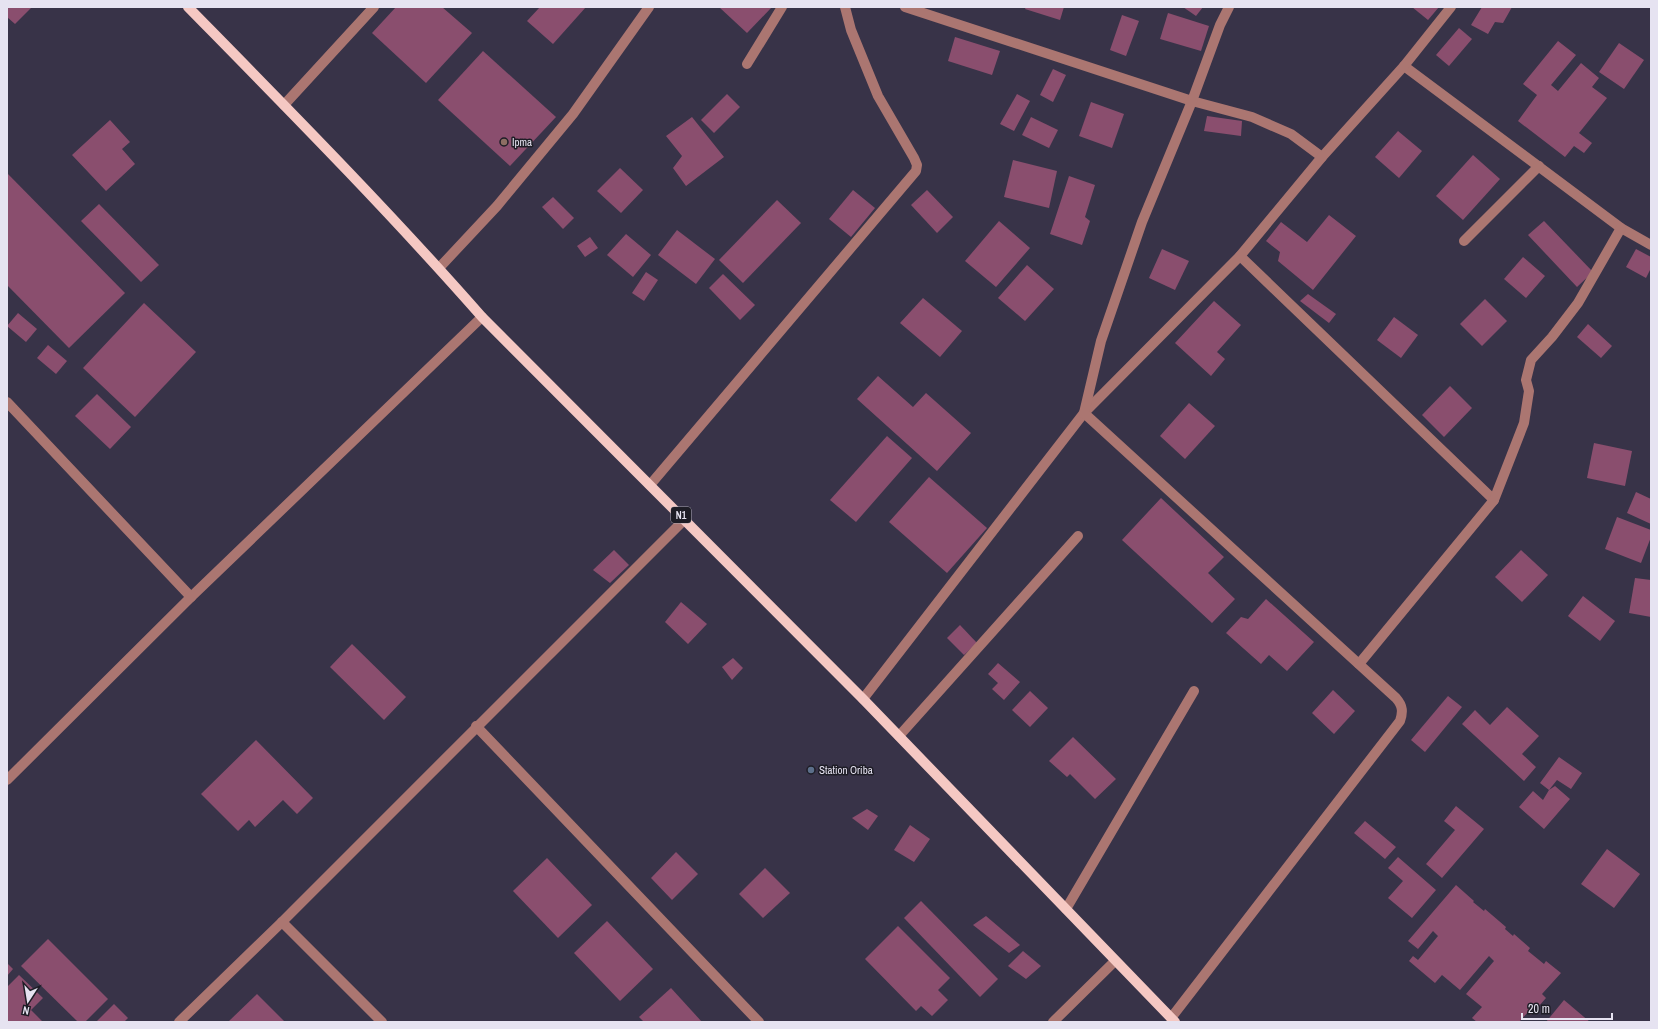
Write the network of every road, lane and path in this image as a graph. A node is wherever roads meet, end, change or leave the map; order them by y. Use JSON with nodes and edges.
{"nodes":[{"id":1,"x":188,"y":7,"type":"edge"},
{"id":2,"x":374,"y":7,"type":"edge"},
{"id":3,"x":649,"y":7,"type":"edge"},
{"id":4,"x":782,"y":7,"type":"edge"},
{"id":5,"x":844,"y":7,"type":"edge"},
{"id":6,"x":905,"y":7,"type":"edge"},
{"id":7,"x":1229,"y":7,"type":"edge"},
{"id":8,"x":1451,"y":7,"type":"edge"},
{"id":9,"x":747,"y":64,"type":"dead end"},
{"id":10,"x":1404,"y":66,"type":"junction"},
{"id":11,"x":1192,"y":101,"type":"junction"},
{"id":12,"x":284,"y":105,"type":"junction"},
{"id":13,"x":1322,"y":157,"type":"junction"},
{"id":14,"x":1539,"y":166,"type":"junction"},
{"id":15,"x":1621,"y":228,"type":"junction"},
{"id":16,"x":1464,"y":241,"type":"dead end"},
{"id":17,"x":1651,"y":245,"type":"edge"},
{"id":18,"x":1240,"y":256,"type":"junction"},
{"id":19,"x":439,"y":268,"type":"junction"},
{"id":20,"x":482,"y":317,"type":"junction"},
{"id":21,"x":7,"y":402,"type":"edge"},
{"id":22,"x":1084,"y":413,"type":"junction"},
{"id":23,"x":650,"y":485,"type":"junction"},
{"id":24,"x":1494,"y":500,"type":"junction"},
{"id":25,"x":685,"y":519,"type":"junction"},
{"id":26,"x":1078,"y":536,"type":"dead end"},
{"id":27,"x":191,"y":597,"type":"junction"},
{"id":28,"x":1359,"y":664,"type":"junction"},
{"id":29,"x":1194,"y":691,"type":"dead end"},
{"id":30,"x":863,"y":699,"type":"junction"},
{"id":31,"x":476,"y":726,"type":"junction"},
{"id":32,"x":899,"y":736,"type":"junction"},
{"id":33,"x":7,"y":780,"type":"edge"},
{"id":34,"x":1066,"y":909,"type":"junction"},
{"id":35,"x":282,"y":922,"type":"junction"},
{"id":36,"x":1116,"y":961,"type":"junction"},
{"id":37,"x":1173,"y":1020,"type":"edge"},
{"id":38,"x":179,"y":1022,"type":"edge"},
{"id":39,"x":382,"y":1022,"type":"edge"},
{"id":40,"x":759,"y":1022,"type":"edge"},
{"id":41,"x":1053,"y":1022,"type":"edge"}],
"edges":[{"from":1,"to":12,"type":"main road","number":"N1"},
{"from":2,"to":12,"type":"street"},
{"from":3,"to":19,"type":"street"},
{"from":4,"to":9,"type":"street"},
{"from":5,"to":23,"type":"street"},
{"from":6,"to":11,"type":"street"},
{"from":7,"to":11,"type":"street"},
{"from":8,"to":10,"type":"street"},
{"from":10,"to":13,"type":"street"},
{"from":10,"to":14,"type":"street"},
{"from":11,"to":13,"type":"street"},
{"from":11,"to":22,"type":"street"},
{"from":12,"to":19,"type":"main road","number":"N1"},
{"from":13,"to":18,"type":"street"},
{"from":14,"to":15,"type":"street"},
{"from":14,"to":16,"type":"street"},
{"from":15,"to":17,"type":"street"},
{"from":15,"to":24,"type":"street"},
{"from":18,"to":22,"type":"street"},
{"from":18,"to":24,"type":"street"},
{"from":19,"to":20,"type":"main road","number":"N1"},
{"from":20,"to":23,"type":"main road","number":"N1"},
{"from":20,"to":27,"type":"street"},
{"from":21,"to":27,"type":"street"},
{"from":22,"to":28,"type":"street"},
{"from":22,"to":30,"type":"street"},
{"from":23,"to":25,"type":"main road","number":"N1"},
{"from":24,"to":28,"type":"street"},
{"from":25,"to":30,"type":"main road","number":"N1"},
{"from":25,"to":31,"type":"street"},
{"from":26,"to":32,"type":"street"},
{"from":27,"to":33,"type":"street"},
{"from":28,"to":37,"type":"street"},
{"from":29,"to":34,"type":"street"},
{"from":30,"to":32,"type":"main road","number":"N1"},
{"from":31,"to":35,"type":"street"},
{"from":31,"to":40,"type":"street"},
{"from":32,"to":34,"type":"main road","number":"N1"},
{"from":34,"to":36,"type":"main road","number":"N1"},
{"from":35,"to":38,"type":"street"},
{"from":35,"to":39,"type":"street"},
{"from":36,"to":37,"type":"main road","number":"N1"},
{"from":36,"to":41,"type":"street"}]}
